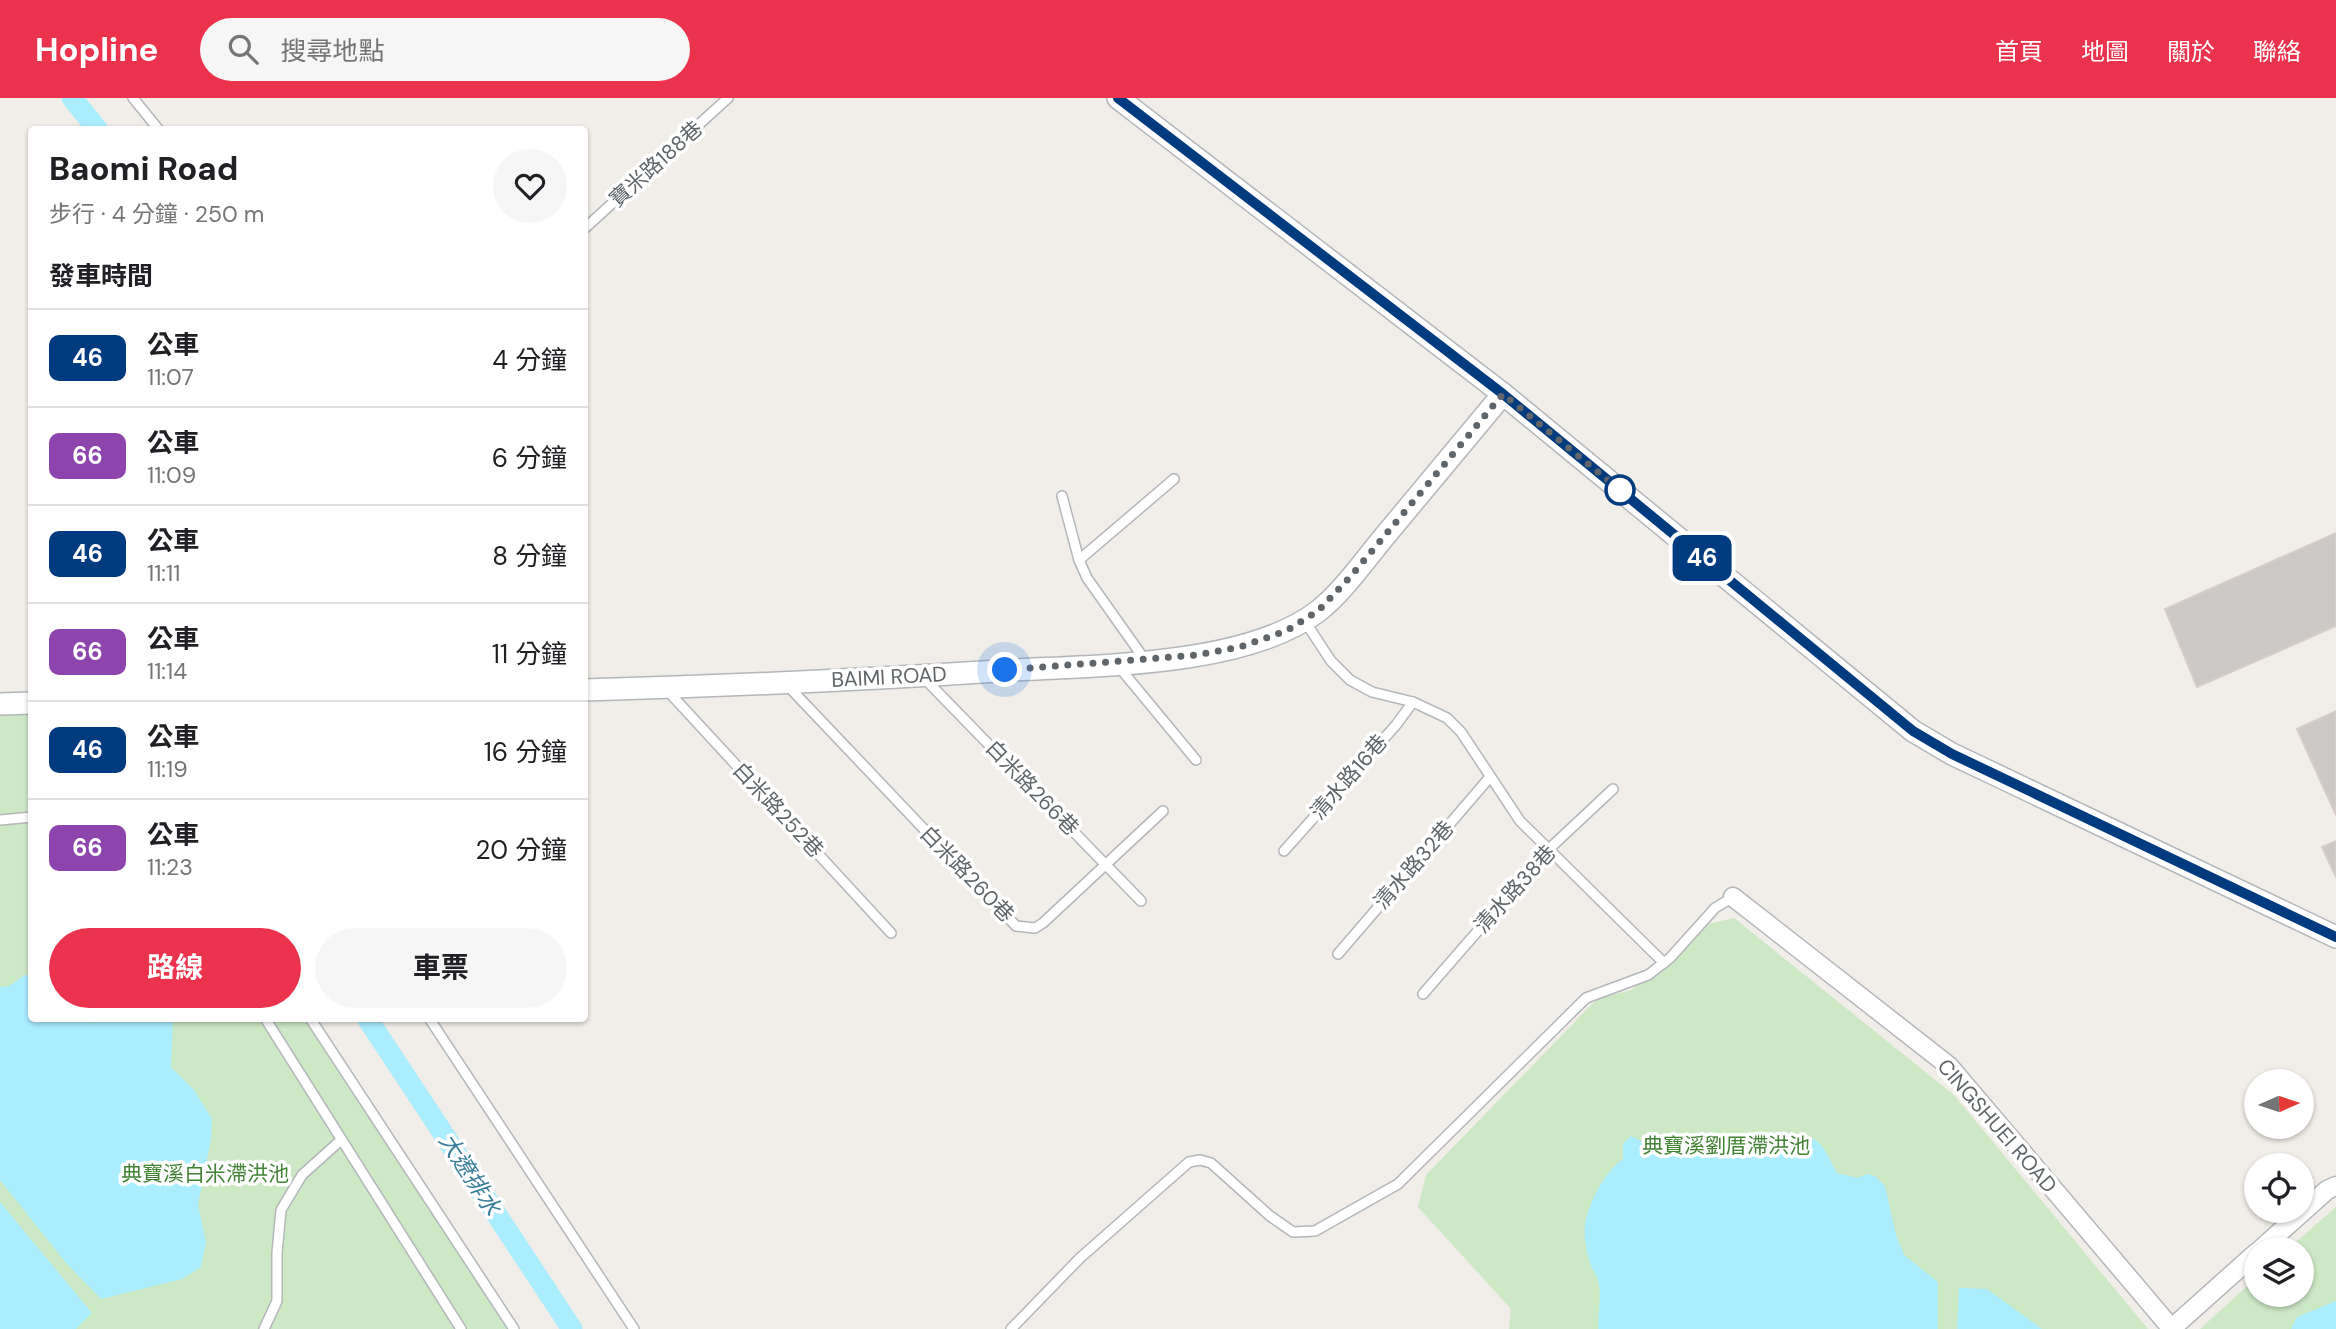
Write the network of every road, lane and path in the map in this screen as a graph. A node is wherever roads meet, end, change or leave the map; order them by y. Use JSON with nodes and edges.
{"nodes":[{"id":1,"x":134,"y":98,"type":"edge"},
{"id":2,"x":728,"y":98,"type":"edge"},
{"id":3,"x":1118,"y":98,"type":"edge"},
{"id":4,"x":156,"y":126,"type":"edge"},
{"id":5,"x":588,"y":225,"type":"edge"},
{"id":6,"x":1503,"y":394,"type":"junction"},
{"id":7,"x":1174,"y":479,"type":"dead end"},
{"id":8,"x":1062,"y":496,"type":"dead end"},
{"id":9,"x":1079,"y":560,"type":"junction"},
{"id":10,"x":1304,"y":620,"type":"junction"},
{"id":11,"x":1145,"y":660,"type":"junction"},
{"id":12,"x":1116,"y":663,"type":"junction"},
{"id":13,"x":922,"y":676,"type":"junction"},
{"id":14,"x":784,"y":682,"type":"junction"},
{"id":15,"x":664,"y":687,"type":"junction"},
{"id":16,"x":588,"y":690,"type":"edge"},
{"id":17,"x":1413,"y":702,"type":"junction"},
{"id":18,"x":28,"y":703,"type":"edge"},
{"id":19,"x":0,"y":704,"type":"edge"},
{"id":20,"x":1196,"y":760,"type":"dead end"},
{"id":21,"x":1490,"y":776,"type":"junction"},
{"id":22,"x":1613,"y":789,"type":"dead end"},
{"id":23,"x":1163,"y":811,"type":"dead end"},
{"id":24,"x":28,"y":817,"type":"edge"},
{"id":25,"x":0,"y":820,"type":"edge"},
{"id":26,"x":1549,"y":849,"type":"junction"},
{"id":27,"x":1284,"y":851,"type":"dead end"},
{"id":28,"x":1106,"y":864,"type":"junction"},
{"id":29,"x":1733,"y":897,"type":"joint"},
{"id":30,"x":1141,"y":901,"type":"dead end"},
{"id":31,"x":891,"y":933,"type":"dead end"},
{"id":32,"x":2336,"y":937,"type":"edge"},
{"id":33,"x":1338,"y":954,"type":"dead end"},
{"id":34,"x":1664,"y":963,"type":"junction"},
{"id":35,"x":1423,"y":994,"type":"dead end"},
{"id":36,"x":267,"y":1022,"type":"edge"},
{"id":37,"x":313,"y":1022,"type":"edge"},
{"id":38,"x":432,"y":1022,"type":"edge"},
{"id":39,"x":341,"y":1140,"type":"junction"},
{"id":40,"x":2336,"y":1186,"type":"edge"},
{"id":41,"x":2275,"y":1237,"type":"edge"},
{"id":42,"x":2244,"y":1264,"type":"edge"},
{"id":43,"x":264,"y":1329,"type":"edge"},
{"id":44,"x":461,"y":1329,"type":"edge"},
{"id":45,"x":514,"y":1329,"type":"edge"},
{"id":46,"x":634,"y":1329,"type":"edge"},
{"id":47,"x":1011,"y":1329,"type":"edge"},
{"id":48,"x":2172,"y":1329,"type":"edge"}],
"edges":[{"from":1,"to":4,"type":"lane"},
{"from":2,"to":5,"type":"lane","name":"寶米路188巷"},
{"from":3,"to":6,"type":"street"},
{"from":6,"to":10,"type":"street","name":"BAIMI ROAD"},
{"from":6,"to":32,"type":"street"},
{"from":7,"to":9,"type":"lane"},
{"from":8,"to":9,"type":"lane"},
{"from":9,"to":11,"type":"lane"},
{"from":10,"to":11,"type":"street","name":"BAIMI ROAD"},
{"from":10,"to":17,"type":"lane"},
{"from":11,"to":12,"type":"street","name":"BAIMI ROAD"},
{"from":12,"to":13,"type":"street","name":"BAIMI ROAD"},
{"from":12,"to":20,"type":"lane"},
{"from":13,"to":14,"type":"street","name":"BAIMI ROAD"},
{"from":13,"to":28,"type":"lane","name":"白米路266巷"},
{"from":14,"to":15,"type":"street","name":"BAIMI ROAD"},
{"from":14,"to":28,"type":"lane","name":"白米路260巷"},
{"from":15,"to":16,"type":"street","name":"BAIMI ROAD"},
{"from":15,"to":31,"type":"lane","name":"白米路252巷"},
{"from":17,"to":21,"type":"lane"},
{"from":17,"to":27,"type":"lane","name":"清水路16巷"},
{"from":18,"to":19,"type":"street"},
{"from":21,"to":26,"type":"lane"},
{"from":21,"to":33,"type":"lane","name":"清水路32巷"},
{"from":22,"to":26,"type":"lane","name":"清水路38巷"},
{"from":23,"to":28,"type":"lane","name":"白米路260巷"},
{"from":24,"to":25,"type":"lane"},
{"from":26,"to":34,"type":"lane"},
{"from":26,"to":35,"type":"lane","name":"清水路38巷"},
{"from":28,"to":30,"type":"lane","name":"白米路266巷"},
{"from":29,"to":34,"type":"lane"},
{"from":29,"to":48,"type":"street","name":"CINGSHUEI ROAD"},
{"from":34,"to":47,"type":"lane"},
{"from":36,"to":39,"type":"lane"},
{"from":37,"to":45,"type":"lane"},
{"from":38,"to":46,"type":"lane"},
{"from":39,"to":43,"type":"lane"},
{"from":39,"to":44,"type":"lane"},
{"from":40,"to":41,"type":"street"},
{"from":42,"to":48,"type":"street"}]}
